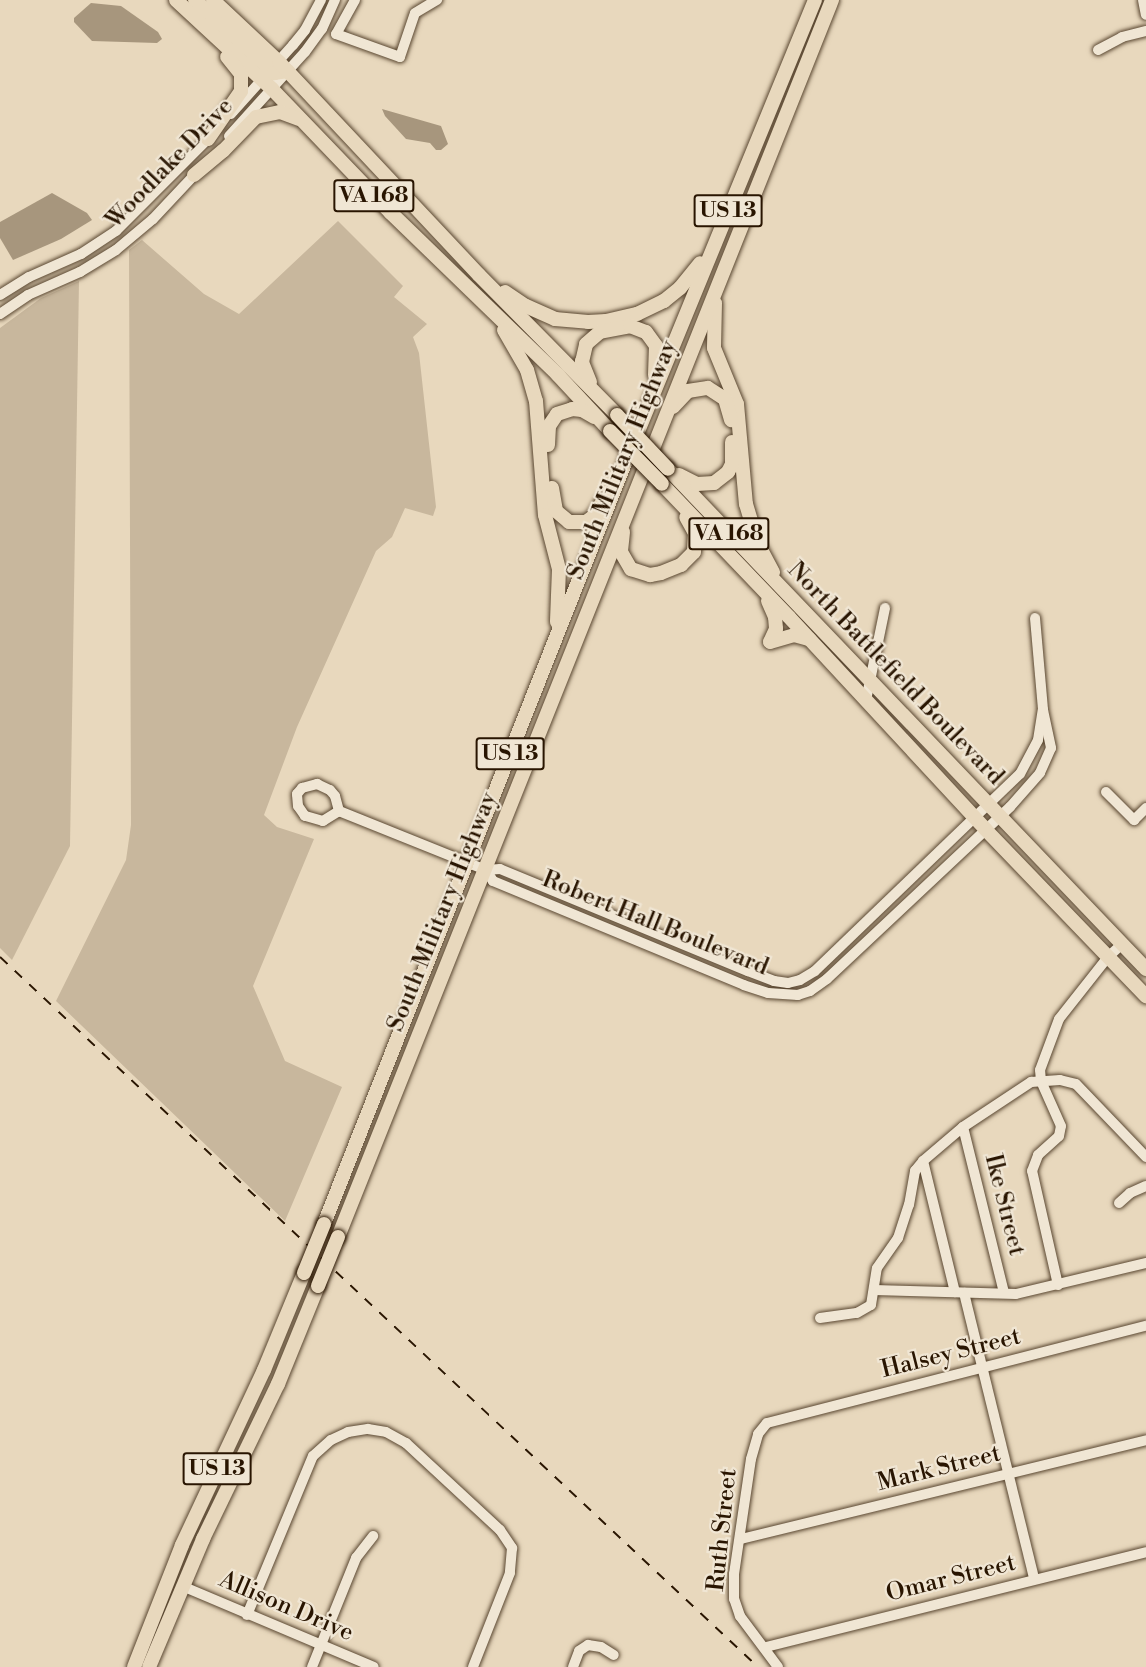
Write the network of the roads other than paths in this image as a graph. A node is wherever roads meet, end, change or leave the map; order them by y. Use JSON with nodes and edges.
{"nodes":[{"id":1,"x":213,"y":0,"type":"edge"},
{"id":2,"x":321,"y":0,"type":"edge"},
{"id":3,"x":335,"y":0,"type":"edge"},
{"id":4,"x":355,"y":0,"type":"edge"},
{"id":5,"x":437,"y":0,"type":"edge"},
{"id":6,"x":815,"y":0,"type":"edge"},
{"id":7,"x":832,"y":0,"type":"edge"},
{"id":8,"x":1143,"y":0,"type":"edge"},
{"id":9,"x":185,"y":3,"type":"edge"},
{"id":10,"x":1146,"y":15,"type":"edge"},
{"id":11,"x":1146,"y":31,"type":"edge"},
{"id":12,"x":1098,"y":51,"type":"dead end"},
{"id":13,"x":274,"y":74,"type":"junction"},
{"id":14,"x":303,"y":120,"type":"junction"},
{"id":15,"x":208,"y":139,"type":"junction"},
{"id":16,"x":194,"y":175,"type":"junction"},
{"id":17,"x":726,"y":216,"type":"junction"},
{"id":18,"x":444,"y":237,"type":"junction"},
{"id":19,"x":479,"y":275,"type":"junction"},
{"id":20,"x":716,"y":288,"type":"junction"},
{"id":21,"x":0,"y":295,"type":"edge"},
{"id":22,"x":485,"y":304,"type":"junction"},
{"id":23,"x":0,"y":314,"type":"edge"},
{"id":24,"x":601,"y":399,"type":"junction"},
{"id":25,"x":641,"y":423,"type":"junction"},
{"id":26,"x":610,"y":431,"type":"junction"},
{"id":27,"x":655,"y":438,"type":"junction"},
{"id":28,"x":625,"y":463,"type":"junction"},
{"id":29,"x":668,"y":469,"type":"junction"},
{"id":30,"x":639,"y":478,"type":"junction"},
{"id":31,"x":662,"y":484,"type":"junction"},
{"id":32,"x":759,"y":587,"type":"junction"},
{"id":33,"x":791,"y":599,"type":"junction"},
{"id":34,"x":885,"y":608,"type":"dead end"},
{"id":35,"x":1035,"y":618,"type":"dead end"},
{"id":36,"x":809,"y":639,"type":"junction"},
{"id":37,"x":552,"y":646,"type":"junction"},
{"id":38,"x":869,"y":681,"type":"junction"},
{"id":39,"x":866,"y":700,"type":"junction"},
{"id":40,"x":1043,"y":710,"type":"junction"},
{"id":41,"x":1106,"y":792,"type":"dead end"},
{"id":42,"x":989,"y":805,"type":"junction"},
{"id":43,"x":1146,"y":808,"type":"edge"},
{"id":44,"x":339,"y":811,"type":"dead end"},
{"id":45,"x":1000,"y":817,"type":"junction"},
{"id":46,"x":975,"y":818,"type":"junction"},
{"id":47,"x":986,"y":830,"type":"junction"},
{"id":48,"x":467,"y":862,"type":"junction"},
{"id":49,"x":486,"y":870,"type":"junction"},
{"id":50,"x":1122,"y":944,"type":"junction"},
{"id":51,"x":830,"y":957,"type":"junction"},
{"id":52,"x":1108,"y":957,"type":"junction"},
{"id":53,"x":1146,"y":969,"type":"edge"},
{"id":54,"x":798,"y":995,"type":"junction"},
{"id":55,"x":1146,"y":996,"type":"edge"},
{"id":56,"x":1041,"y":1081,"type":"junction"},
{"id":57,"x":963,"y":1127,"type":"junction"},
{"id":58,"x":1146,"y":1157,"type":"edge"},
{"id":59,"x":923,"y":1161,"type":"junction"},
{"id":60,"x":1146,"y":1186,"type":"edge"},
{"id":61,"x":1119,"y":1203,"type":"dead end"},
{"id":62,"x":1146,"y":1263,"type":"edge"},
{"id":63,"x":1058,"y":1285,"type":"junction"},
{"id":64,"x":874,"y":1290,"type":"junction"},
{"id":65,"x":960,"y":1293,"type":"junction"},
{"id":66,"x":1004,"y":1293,"type":"junction"},
{"id":67,"x":820,"y":1318,"type":"dead end"},
{"id":68,"x":1146,"y":1326,"type":"edge"},
{"id":69,"x":983,"y":1368,"type":"junction"},
{"id":70,"x":767,"y":1423,"type":"joint"},
{"id":71,"x":1146,"y":1440,"type":"edge"},
{"id":72,"x":1008,"y":1474,"type":"junction"},
{"id":73,"x":373,"y":1536,"type":"dead end"},
{"id":74,"x":741,"y":1539,"type":"junction"},
{"id":75,"x":1146,"y":1552,"type":"edge"},
{"id":76,"x":1034,"y":1579,"type":"junction"},
{"id":77,"x":182,"y":1586,"type":"junction"},
{"id":78,"x":247,"y":1615,"type":"junction"},
{"id":79,"x":321,"y":1645,"type":"junction"},
{"id":80,"x":766,"y":1647,"type":"junction"},
{"id":81,"x":614,"y":1655,"type":"dead end"},
{"id":82,"x":134,"y":1667,"type":"edge"},
{"id":83,"x":149,"y":1667,"type":"edge"},
{"id":84,"x":312,"y":1667,"type":"edge"},
{"id":85,"x":374,"y":1667,"type":"edge"},
{"id":86,"x":473,"y":1667,"type":"edge"},
{"id":87,"x":573,"y":1667,"type":"edge"},
{"id":88,"x":778,"y":1667,"type":"edge"}],
"edges":[{"from":1,"to":13,"type":"main road","name":"North Battlefield Boulevard","number":"VA 168"},
{"from":2,"to":13,"type":"street"},
{"from":3,"to":13,"type":"street"},
{"from":4,"to":5,"type":"street"},
{"from":6,"to":17,"type":"main road","name":"South Military Highway","number":"US 13"},
{"from":7,"to":20,"type":"main road","name":"South Military Highway","number":"US 13"},
{"from":8,"to":10,"type":"street"},
{"from":9,"to":13,"type":"main road","name":"North Battlefield Boulevard","number":"VA 168"},
{"from":9,"to":15,"type":"main road"},
{"from":11,"to":12,"type":"street"},
{"from":13,"to":14,"type":"main road","name":"North Battlefield Boulevard","number":"VA 168"},
{"from":13,"to":15,"type":"street","name":"Woodlake Drive"},
{"from":13,"to":16,"type":"street","name":"Woodlake Drive"},
{"from":13,"to":18,"type":"main road","name":"North Battlefield Boulevard","number":"VA 168"},
{"from":14,"to":16,"type":"main road"},
{"from":14,"to":22,"type":"main road","name":"North Battlefield Boulevard","number":"VA 168"},
{"from":15,"to":21,"type":"street","name":"Woodlake Drive"},
{"from":16,"to":23,"type":"street","name":"Woodlake Drive"},
{"from":17,"to":19,"type":"main road"},
{"from":17,"to":25,"type":"main road","name":"South Military Highway","number":"US 13"},
{"from":18,"to":19,"type":"main road","name":"North Battlefield Boulevard","number":"VA 168"},
{"from":18,"to":22,"type":"main road"},
{"from":19,"to":24,"type":"main road","name":"North Battlefield Boulevard","number":"VA 168"},
{"from":20,"to":27,"type":"main road","name":"South Military Highway","number":"US 13"},
{"from":20,"to":33,"type":"main road"},
{"from":22,"to":26,"type":"main road","name":"North Battlefield Boulevard","number":"VA 168"},
{"from":22,"to":37,"type":"main road"},
{"from":24,"to":25,"type":"main road"},
{"from":24,"to":29,"type":"main road","name":"North Battlefield Boulevard","number":"VA 168","bridge":true},
{"from":25,"to":28,"type":"main road","name":"South Military Highway","number":"US 13"},
{"from":26,"to":28,"type":"main road"},
{"from":26,"to":31,"type":"main road","name":"North Battlefield Boulevard","number":"VA 168","bridge":true},
{"from":27,"to":29,"type":"main road"},
{"from":27,"to":30,"type":"main road","name":"South Military Highway","number":"US 13"},
{"from":28,"to":37,"type":"main road","name":"South Military Highway","number":"US 13"},
{"from":29,"to":33,"type":"main road","name":"North Battlefield Boulevard","number":"VA 168"},
{"from":30,"to":31,"type":"main road"},
{"from":30,"to":49,"type":"main road","name":"South Military Highway","number":"US 13"},
{"from":31,"to":32,"type":"main road","name":"North Battlefield Boulevard","number":"VA 168"},
{"from":32,"to":36,"type":"main road","name":"North Battlefield Boulevard","number":"VA 168"},
{"from":32,"to":36,"type":"main road"},
{"from":33,"to":38,"type":"main road","name":"North Battlefield Boulevard","number":"VA 168"},
{"from":34,"to":38,"type":"street"},
{"from":35,"to":40,"type":"street"},
{"from":36,"to":39,"type":"main road","name":"North Battlefield Boulevard","number":"VA 168"},
{"from":37,"to":48,"type":"main road","name":"South Military Highway","number":"US 13"},
{"from":38,"to":39,"type":"street"},
{"from":38,"to":42,"type":"main road","name":"North Battlefield Boulevard","number":"VA 168"},
{"from":39,"to":46,"type":"main road","name":"North Battlefield Boulevard","number":"VA 168"},
{"from":40,"to":42,"type":"street","name":"Robert Hall Boulevard"},
{"from":40,"to":45,"type":"street"},
{"from":41,"to":43,"type":"street"},
{"from":42,"to":45,"type":"main road","name":"North Battlefield Boulevard","number":"VA 168"},
{"from":42,"to":46,"type":"street","name":"Robert Hall Boulevard"},
{"from":44,"to":48,"type":"street","name":"Robert Hall Boulevard"},
{"from":45,"to":47,"type":"street"},
{"from":45,"to":50,"type":"main road","name":"North Battlefield Boulevard","number":"VA 168"},
{"from":46,"to":47,"type":"main road","name":"North Battlefield Boulevard","number":"VA 168"},
{"from":46,"to":51,"type":"street","name":"Robert Hall Boulevard"},
{"from":47,"to":52,"type":"main road","name":"North Battlefield Boulevard","number":"VA 168"},
{"from":47,"to":54,"type":"street"},
{"from":48,"to":49,"type":"street","name":"Robert Hall Boulevard"},
{"from":48,"to":82,"type":"main road","name":"South Military Highway","number":"US 13","bridge":true},
{"from":49,"to":51,"type":"street","name":"Robert Hall Boulevard"},
{"from":49,"to":54,"type":"street","name":"Robert Hall Boulevard"},
{"from":49,"to":77,"type":"main road","name":"South Military Highway","number":"US 13","bridge":true},
{"from":50,"to":52,"type":"street"},
{"from":50,"to":53,"type":"main road","name":"North Battlefield Boulevard","number":"VA 168"},
{"from":51,"to":54,"type":"street"},
{"from":52,"to":55,"type":"main road","name":"North Battlefield Boulevard","number":"VA 168"},
{"from":52,"to":56,"type":"street"},
{"from":56,"to":57,"type":"street","name":"Ike Street"},
{"from":56,"to":58,"type":"street","name":"Ike Street"},
{"from":56,"to":63,"type":"street","name":"Ike Street"},
{"from":57,"to":59,"type":"street","name":"Ike Street"},
{"from":57,"to":66,"type":"street","name":"Ike Street"},
{"from":59,"to":64,"type":"street","name":"Ike Street"},
{"from":59,"to":65,"type":"street"},
{"from":60,"to":61,"type":"street"},
{"from":62,"to":63,"type":"street","name":"Ike Street"},
{"from":63,"to":66,"type":"street","name":"Ike Street"},
{"from":64,"to":65,"type":"street","name":"Ike Street"},
{"from":64,"to":67,"type":"street","name":"Ike Street"},
{"from":65,"to":66,"type":"street","name":"Ike Street"},
{"from":65,"to":69,"type":"street"},
{"from":68,"to":69,"type":"street","name":"Halsey Street"},
{"from":69,"to":70,"type":"street","name":"Halsey Street"},
{"from":69,"to":72,"type":"street"},
{"from":70,"to":74,"type":"street","name":"Ruth Street"},
{"from":71,"to":72,"type":"street","name":"Mark Street"},
{"from":72,"to":74,"type":"street","name":"Mark Street"},
{"from":72,"to":76,"type":"street"},
{"from":73,"to":79,"type":"street"},
{"from":74,"to":80,"type":"street","name":"Ruth Street"},
{"from":75,"to":76,"type":"street","name":"Omar Street"},
{"from":76,"to":80,"type":"street","name":"Omar Street"},
{"from":77,"to":78,"type":"street","name":"Allison Drive"},
{"from":77,"to":83,"type":"main road","name":"South Military Highway","number":"US 13"},
{"from":78,"to":79,"type":"street","name":"Allison Drive"},
{"from":78,"to":86,"type":"street"},
{"from":79,"to":84,"type":"street"},
{"from":79,"to":85,"type":"street","name":"Allison Drive"},
{"from":80,"to":88,"type":"street","name":"Ruth Street"},
{"from":81,"to":87,"type":"street"}]}
